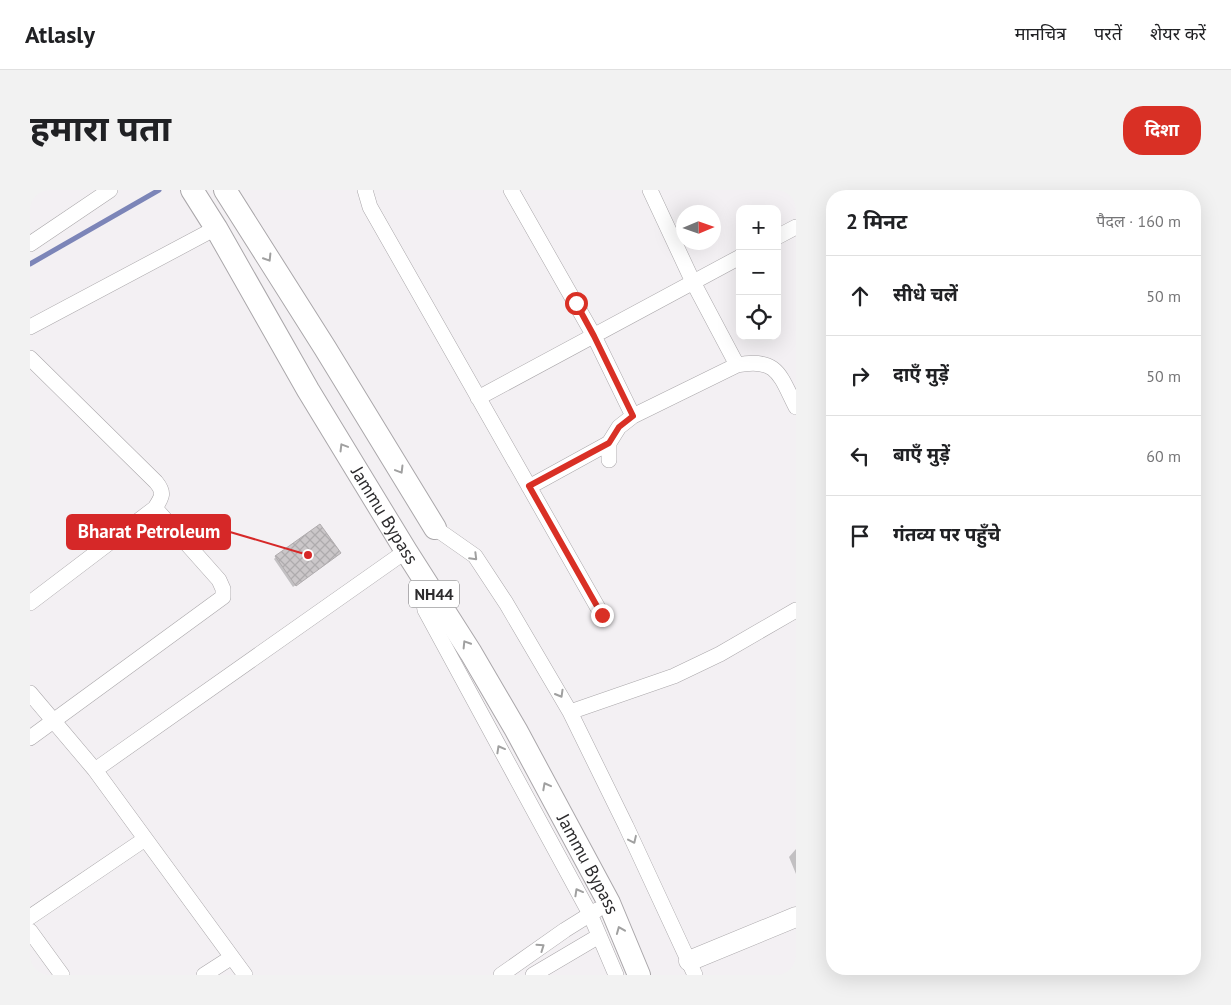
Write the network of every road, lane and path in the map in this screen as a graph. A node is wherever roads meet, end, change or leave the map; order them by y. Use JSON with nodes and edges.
{"nodes":[{"id":1,"x":110,"y":190,"type":"edge"},
{"id":2,"x":192,"y":190,"type":"edge"},
{"id":3,"x":225,"y":190,"type":"edge"},
{"id":4,"x":365,"y":190,"type":"edge"},
{"id":5,"x":512,"y":190,"type":"edge"},
{"id":6,"x":650,"y":190,"type":"edge"},
{"id":7,"x":214,"y":225,"type":"junction"},
{"id":8,"x":796,"y":227,"type":"edge"},
{"id":9,"x":781,"y":235,"type":"edge"},
{"id":10,"x":30,"y":244,"type":"edge"},
{"id":11,"x":736,"y":259,"type":"edge"},
{"id":12,"x":693,"y":282,"type":"junction"},
{"id":13,"x":30,"y":327,"type":"edge"},
{"id":14,"x":594,"y":336,"type":"junction"},
{"id":15,"x":30,"y":358,"type":"edge"},
{"id":16,"x":737,"y":365,"type":"junction"},
{"id":17,"x":478,"y":398,"type":"junction"},
{"id":18,"x":796,"y":407,"type":"edge"},
{"id":19,"x":633,"y":416,"type":"junction"},
{"id":20,"x":609,"y":443,"type":"junction"},
{"id":21,"x":609,"y":460,"type":"dead end"},
{"id":22,"x":529,"y":486,"type":"junction"},
{"id":23,"x":155,"y":508,"type":"junction"},
{"id":24,"x":435,"y":528,"type":"joint"},
{"id":25,"x":412,"y":560,"type":"junction"},
{"id":26,"x":30,"y":603,"type":"edge"},
{"id":27,"x":796,"y":610,"type":"edge"},
{"id":28,"x":602,"y":615,"type":"dead end"},
{"id":29,"x":30,"y":693,"type":"edge"},
{"id":30,"x":570,"y":712,"type":"junction"},
{"id":31,"x":53,"y":722,"type":"junction"},
{"id":32,"x":30,"y":738,"type":"edge"},
{"id":33,"x":95,"y":770,"type":"junction"},
{"id":34,"x":145,"y":839,"type":"junction"},
{"id":35,"x":600,"y":908,"type":"junction"},
{"id":36,"x":30,"y":917,"type":"edge"},
{"id":37,"x":796,"y":917,"type":"edge"},
{"id":38,"x":30,"y":931,"type":"edge"},
{"id":39,"x":599,"y":936,"type":"junction"},
{"id":40,"x":232,"y":957,"type":"junction"},
{"id":41,"x":692,"y":968,"type":"edge"},
{"id":42,"x":62,"y":975,"type":"edge"},
{"id":43,"x":204,"y":975,"type":"edge"},
{"id":44,"x":245,"y":975,"type":"edge"},
{"id":45,"x":501,"y":975,"type":"edge"},
{"id":46,"x":533,"y":975,"type":"edge"},
{"id":47,"x":616,"y":975,"type":"edge"},
{"id":48,"x":639,"y":975,"type":"edge"}],
"edges":[{"from":1,"to":10,"type":"street"},
{"from":2,"to":7,"type":"highway","name":"Jammu Bypass","number":"NH44"},
{"from":3,"to":24,"type":"highway","name":"Jammu Bypass","one_way":true},
{"from":4,"to":17,"type":"street"},
{"from":5,"to":14,"type":"street"},
{"from":6,"to":12,"type":"street"},
{"from":7,"to":13,"type":"street"},
{"from":25,"to":7,"type":"highway","name":"Jammu Bypass","number":"NH44","one_way":true},
{"from":8,"to":9,"type":"street"},
{"from":11,"to":12,"type":"street"},
{"from":12,"to":14,"type":"street"},
{"from":12,"to":16,"type":"street"},
{"from":14,"to":17,"type":"street"},
{"from":14,"to":19,"type":"street"},
{"from":15,"to":23,"type":"street"},
{"from":16,"to":18,"type":"street"},
{"from":16,"to":19,"type":"street"},
{"from":17,"to":22,"type":"street"},
{"from":19,"to":20,"type":"street"},
{"from":20,"to":21,"type":"street"},
{"from":20,"to":22,"type":"street"},
{"from":22,"to":28,"type":"street"},
{"from":23,"to":26,"type":"street"},
{"from":23,"to":31,"type":"street"},
{"from":24,"to":30,"type":"street","one_way":true},
{"from":25,"to":33,"type":"street"},
{"from":35,"to":25,"type":"highway","name":"Jammu Bypass","number":"NH44","one_way":true},
{"from":27,"to":30,"type":"street"},
{"from":29,"to":31,"type":"street"},
{"from":30,"to":41,"type":"street","one_way":true},
{"from":31,"to":32,"type":"street"},
{"from":31,"to":33,"type":"street"},
{"from":33,"to":34,"type":"street"},
{"from":34,"to":36,"type":"street"},
{"from":34,"to":40,"type":"street"},
{"from":35,"to":39,"type":"street"},
{"from":45,"to":35,"type":"street","one_way":true},
{"from":48,"to":35,"type":"highway","name":"Jammu Bypass","number":"NH44","one_way":true},
{"from":37,"to":41,"type":"main road"},
{"from":38,"to":42,"type":"street"},
{"from":39,"to":46,"type":"street"},
{"from":39,"to":47,"type":"street"},
{"from":40,"to":43,"type":"street"},
{"from":40,"to":44,"type":"street"}]}
